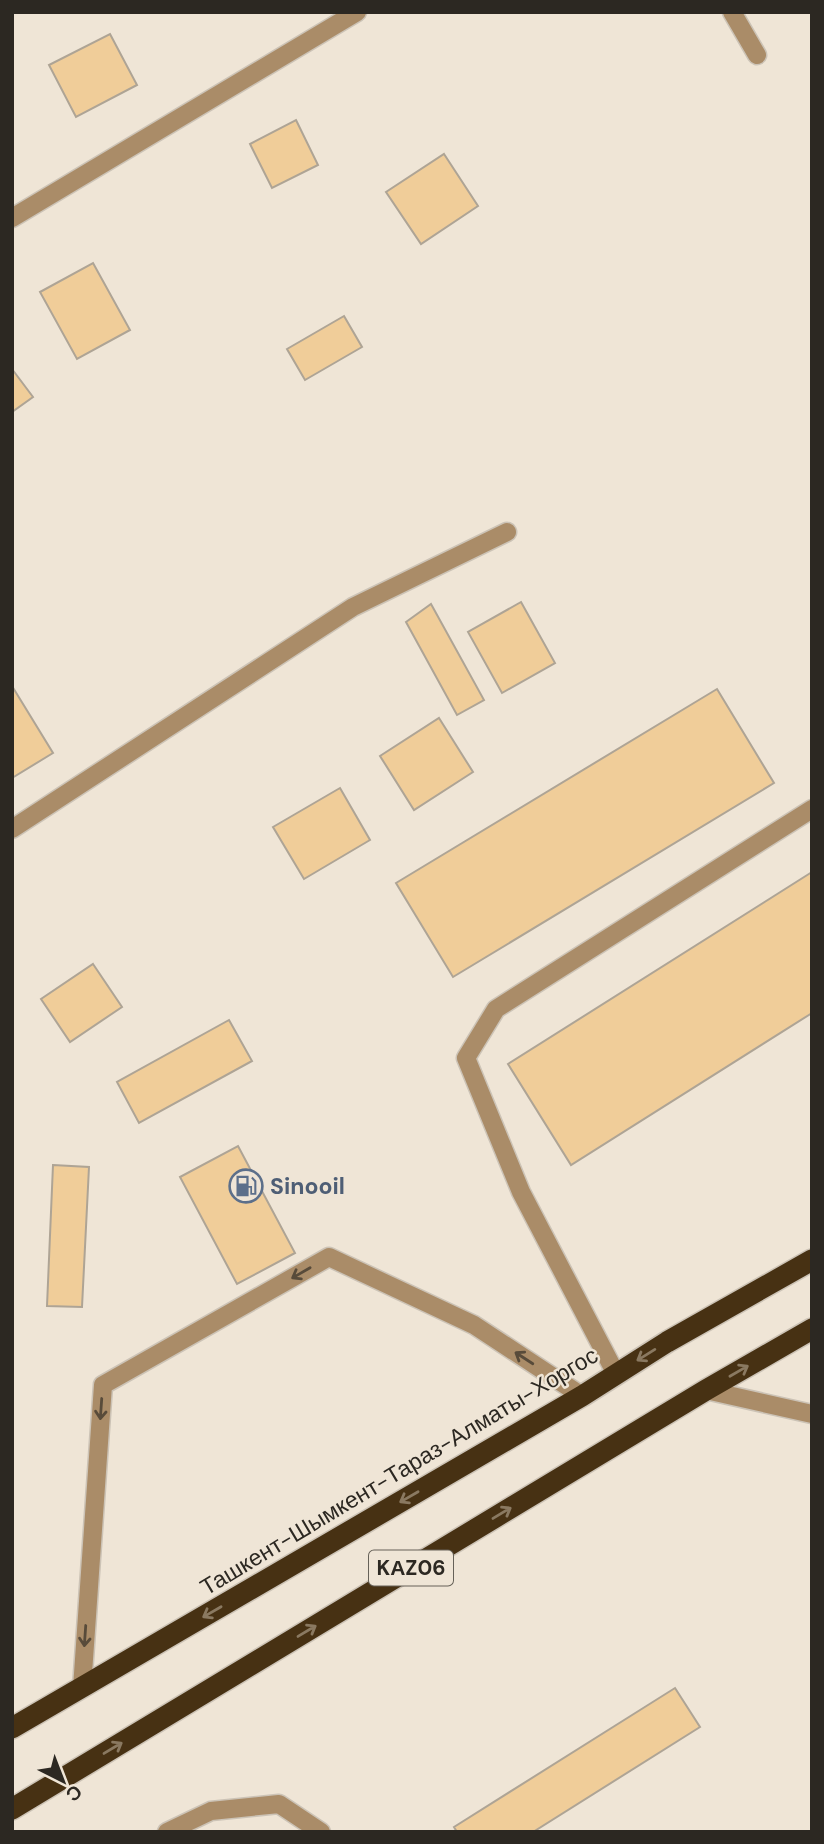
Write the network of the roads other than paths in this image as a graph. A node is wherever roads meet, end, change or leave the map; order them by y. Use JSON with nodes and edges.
{"nodes":[{"id":1,"x":357,"y":12,"type":"edge"},
{"id":2,"x":732,"y":12,"type":"edge"},
{"id":3,"x":757,"y":55,"type":"dead end"},
{"id":4,"x":12,"y":218,"type":"edge"},
{"id":5,"x":508,"y":532,"type":"dead end"},
{"id":6,"x":812,"y":809,"type":"edge"},
{"id":7,"x":12,"y":828,"type":"edge"},
{"id":8,"x":812,"y":1261,"type":"edge"},
{"id":9,"x":812,"y":1329,"type":"edge"},
{"id":10,"x":616,"y":1374,"type":"junction"},
{"id":11,"x":706,"y":1390,"type":"junction"},
{"id":12,"x":582,"y":1396,"type":"junction"},
{"id":13,"x":812,"y":1414,"type":"edge"},
{"id":14,"x":82,"y":1688,"type":"junction"},
{"id":15,"x":12,"y":1728,"type":"edge"},
{"id":16,"x":12,"y":1809,"type":"edge"},
{"id":17,"x":167,"y":1832,"type":"edge"},
{"id":18,"x":321,"y":1832,"type":"edge"}],
"edges":[{"from":1,"to":4,"type":"street"},
{"from":2,"to":3,"type":"street"},
{"from":5,"to":7,"type":"street"},
{"from":6,"to":10,"type":"street"},
{"from":8,"to":10,"type":"highway","name":"Ташкент-Шымкент-Тараз-Алматы-Хоргос","number":"KАZ06","one_way":true},
{"from":11,"to":9,"type":"highway","number":"KАZ06","one_way":true},
{"from":10,"to":12,"type":"highway","name":"Ташкент-Шымкент-Тараз-Алматы-Хоргос","number":"KАZ06"},
{"from":11,"to":13,"type":"street"},
{"from":16,"to":11,"type":"highway","number":"KАZ06","one_way":true},
{"from":12,"to":14,"type":"highway","name":"Ташкент-Шымкент-Тараз-Алматы-Хоргос","number":"KАZ06","one_way":true},
{"from":12,"to":14,"type":"street","one_way":true},
{"from":14,"to":15,"type":"highway","name":"Ташкент-Шымкент-Тараз-Алматы-Хоргос","number":"KАZ06"},
{"from":17,"to":18,"type":"street"}]}
